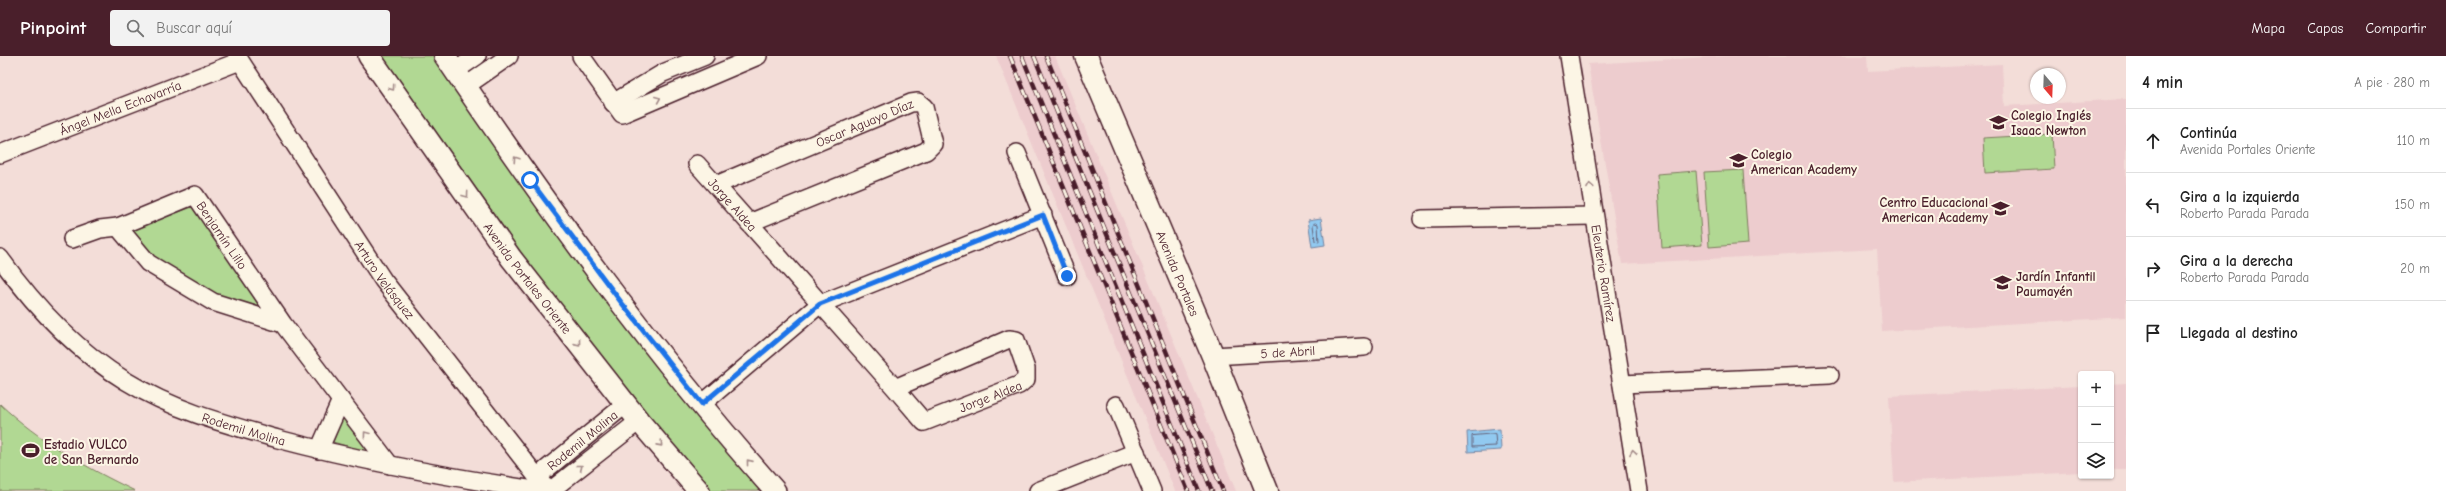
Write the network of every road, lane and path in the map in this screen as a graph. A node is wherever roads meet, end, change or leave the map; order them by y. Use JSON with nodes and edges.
{"nodes":[{"id":1,"x":369,"y":56,"type":"edge"},
{"id":2,"x":477,"y":56,"type":"edge"},
{"id":3,"x":509,"y":56,"type":"edge"},
{"id":4,"x":581,"y":56,"type":"edge"},
{"id":5,"x":705,"y":56,"type":"edge"},
{"id":6,"x":758,"y":56,"type":"edge"},
{"id":7,"x":1086,"y":56,"type":"edge"},
{"id":8,"x":1569,"y":56,"type":"edge"},
{"id":9,"x":238,"y":58,"type":"edge"},
{"id":10,"x":455,"y":71,"type":"edge"},
{"id":11,"x":617,"y":109,"type":"junction"},
{"id":12,"x":1017,"y":153,"type":"dead end"},
{"id":13,"x":0,"y":154,"type":"edge"},
{"id":14,"x":697,"y":164,"type":"dead end"},
{"id":15,"x":716,"y":185,"type":"junction"},
{"id":16,"x":1043,"y":215,"type":"junction"},
{"id":17,"x":1594,"y":216,"type":"junction"},
{"id":18,"x":1422,"y":219,"type":"dead end"},
{"id":19,"x":749,"y":223,"type":"junction"},
{"id":20,"x":118,"y":227,"type":"junction"},
{"id":21,"x":72,"y":240,"type":"dead end"},
{"id":22,"x":0,"y":258,"type":"edge"},
{"id":23,"x":1067,"y":276,"type":"dead end"},
{"id":24,"x":820,"y":304,"type":"junction"},
{"id":25,"x":283,"y":324,"type":"junction"},
{"id":26,"x":1364,"y":348,"type":"dead end"},
{"id":27,"x":1213,"y":356,"type":"junction"},
{"id":28,"x":1830,"y":376,"type":"dead end"},
{"id":29,"x":1622,"y":384,"type":"junction"},
{"id":30,"x":895,"y":388,"type":"junction"},
{"id":31,"x":341,"y":400,"type":"junction"},
{"id":32,"x":626,"y":404,"type":"junction"},
{"id":33,"x":702,"y":404,"type":"junction"},
{"id":34,"x":1116,"y":405,"type":"dead end"},
{"id":35,"x":639,"y":421,"type":"junction"},
{"id":36,"x":319,"y":450,"type":"junction"},
{"id":37,"x":1136,"y":452,"type":"junction"},
{"id":38,"x":390,"y":465,"type":"junction"},
{"id":39,"x":540,"y":484,"type":"edge"},
{"id":40,"x":549,"y":491,"type":"edge"},
{"id":41,"x":700,"y":491,"type":"edge"},
{"id":42,"x":775,"y":491,"type":"edge"},
{"id":43,"x":1038,"y":491,"type":"edge"},
{"id":44,"x":1152,"y":491,"type":"edge"},
{"id":45,"x":1267,"y":491,"type":"edge"},
{"id":46,"x":1639,"y":491,"type":"edge"}],
"edges":[{"from":1,"to":32,"type":"street","name":"Avenida Portales Oriente","one_way":true},
{"from":2,"to":10,"type":"street"},
{"from":3,"to":10,"type":"street"},
{"from":4,"to":11,"type":"street"},
{"from":5,"to":11,"type":"street"},
{"from":11,"to":6,"type":"street","one_way":true},
{"from":7,"to":27,"type":"main road","name":"Avenida Portales"},
{"from":17,"to":8,"type":"street","name":"Eleuterio Ramírez","one_way":true},
{"from":9,"to":13,"type":"street","name":"Ángel Mella Echavarría"},
{"from":9,"to":39,"type":"street","name":"Arturo Velásquez"},
{"from":33,"to":10,"type":"street","one_way":true},
{"from":12,"to":16,"type":"street"},
{"from":14,"to":15,"type":"street","name":"Jorge Aldea"},
{"from":15,"to":19,"type":"street","name":"Jorge Aldea"},
{"from":15,"to":19,"type":"street","name":"Oscar Aguayo Díaz"},
{"from":16,"to":23,"type":"street"},
{"from":16,"to":24,"type":"street"},
{"from":17,"to":18,"type":"street"},
{"from":17,"to":29,"type":"street","name":"Eleuterio Ramírez"},
{"from":19,"to":24,"type":"street","name":"Jorge Aldea"},
{"from":20,"to":21,"type":"street","name":"Benjamín Lillo"},
{"from":20,"to":25,"type":"street"},
{"from":20,"to":25,"type":"street","name":"Benjamín Lillo"},
{"from":22,"to":36,"type":"street","name":"Rodemil Molina"},
{"from":24,"to":30,"type":"street","name":"Jorge Aldea"},
{"from":24,"to":33,"type":"street"},
{"from":25,"to":31,"type":"street","name":"Benjamín Lillo"},
{"from":26,"to":27,"type":"street","name":"5 de Abril"},
{"from":27,"to":45,"type":"main road","name":"Avenida Portales"},
{"from":28,"to":29,"type":"street"},
{"from":46,"to":29,"type":"street","name":"Eleuterio Ramírez","one_way":true},
{"from":30,"to":30,"type":"street","name":"Jorge Aldea"},
{"from":31,"to":36,"type":"street"},
{"from":38,"to":31,"type":"street","name":"Benjamín Lillo","one_way":true},
{"from":32,"to":35,"type":"street","name":"Avenida Portales Oriente"},
{"from":32,"to":39,"type":"street","name":"Rodemil Molina"},
{"from":42,"to":33,"type":"street","one_way":true},
{"from":34,"to":37,"type":"street"},
{"from":40,"to":35,"type":"street","name":"Rodemil Molina","one_way":true},
{"from":35,"to":41,"type":"street","name":"Avenida Portales Oriente","one_way":true},
{"from":36,"to":38,"type":"street","name":"Rodemil Molina"},
{"from":37,"to":43,"type":"street"},
{"from":37,"to":44,"type":"street"},
{"from":38,"to":39,"type":"street","name":"Rodemil Molina"},
{"from":39,"to":40,"type":"street","name":"Arturo Velásquez"}]}
